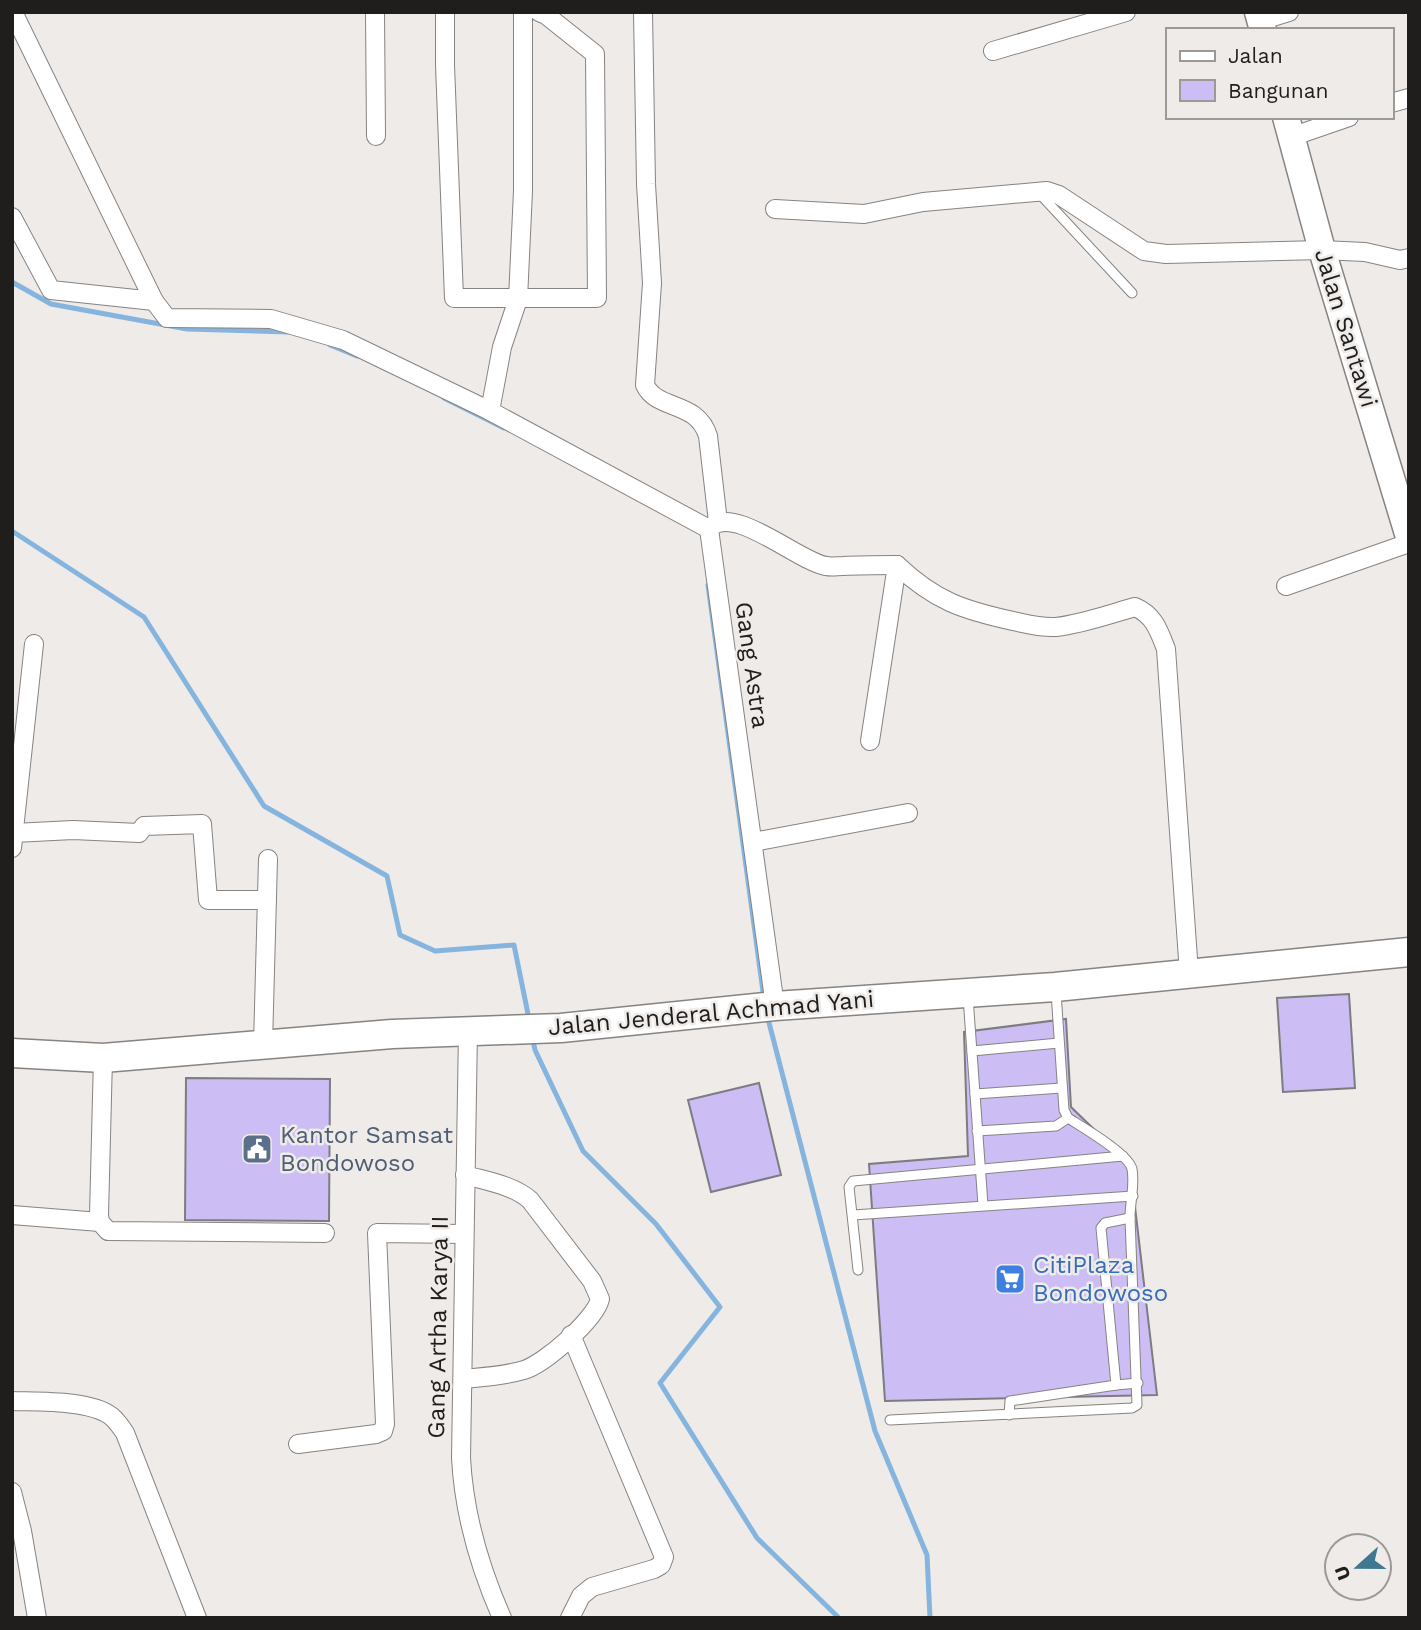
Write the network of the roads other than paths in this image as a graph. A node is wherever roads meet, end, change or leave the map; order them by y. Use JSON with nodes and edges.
{"nodes":[{"id":1,"x":13,"y":12,"type":"edge"},
{"id":2,"x":375,"y":12,"type":"edge"},
{"id":3,"x":445,"y":12,"type":"edge"},
{"id":4,"x":523,"y":12,"type":"edge"},
{"id":5,"x":538,"y":12,"type":"edge"},
{"id":6,"x":643,"y":12,"type":"edge"},
{"id":7,"x":1126,"y":12,"type":"edge"},
{"id":8,"x":1289,"y":12,"type":"edge"},
{"id":9,"x":1260,"y":21,"type":"edge"},
{"id":10,"x":993,"y":51,"type":"dead end"},
{"id":11,"x":1337,"y":119,"type":"edge"},
{"id":12,"x":1289,"y":127,"type":"edge"},
{"id":13,"x":376,"y":136,"type":"dead end"},
{"id":14,"x":1037,"y":192,"type":"junction"},
{"id":15,"x":775,"y":209,"type":"dead end"},
{"id":16,"x":12,"y":216,"type":"edge"},
{"id":17,"x":1322,"y":250,"type":"junction"},
{"id":18,"x":1409,"y":258,"type":"edge"},
{"id":19,"x":1132,"y":293,"type":"dead end"},
{"id":20,"x":518,"y":299,"type":"junction"},
{"id":21,"x":155,"y":301,"type":"junction"},
{"id":22,"x":490,"y":411,"type":"junction"},
{"id":23,"x":713,"y":526,"type":"junction"},
{"id":24,"x":1409,"y":537,"type":"edge"},
{"id":25,"x":1409,"y":543,"type":"edge"},
{"id":26,"x":897,"y":565,"type":"junction"},
{"id":27,"x":1286,"y":586,"type":"dead end"},
{"id":28,"x":34,"y":644,"type":"dead end"},
{"id":29,"x":20,"y":697,"type":"edge"},
{"id":30,"x":870,"y":741,"type":"dead end"},
{"id":31,"x":16,"y":769,"type":"edge"},
{"id":32,"x":908,"y":813,"type":"dead end"},
{"id":33,"x":13,"y":840,"type":"edge"},
{"id":34,"x":753,"y":842,"type":"junction"},
{"id":35,"x":268,"y":859,"type":"dead end"},
{"id":36,"x":267,"y":900,"type":"junction"},
{"id":37,"x":1409,"y":952,"type":"edge"},
{"id":38,"x":1189,"y":972,"type":"junction"},
{"id":39,"x":1055,"y":987,"type":"junction"},
{"id":40,"x":968,"y":992,"type":"junction"},
{"id":41,"x":764,"y":1008,"type":"junction"},
{"id":42,"x":468,"y":1030,"type":"junction"},
{"id":43,"x":1059,"y":1043,"type":"junction"},
{"id":44,"x":263,"y":1045,"type":"junction"},
{"id":45,"x":972,"y":1051,"type":"junction"},
{"id":46,"x":12,"y":1053,"type":"edge"},
{"id":47,"x":103,"y":1058,"type":"junction"},
{"id":48,"x":1061,"y":1088,"type":"junction"},
{"id":49,"x":975,"y":1094,"type":"junction"},
{"id":50,"x":1068,"y":1118,"type":"junction"},
{"id":51,"x":977,"y":1131,"type":"junction"},
{"id":52,"x":1123,"y":1156,"type":"junction"},
{"id":53,"x":980,"y":1171,"type":"junction"},
{"id":54,"x":465,"y":1175,"type":"junction"},
{"id":55,"x":1133,"y":1196,"type":"junction"},
{"id":56,"x":983,"y":1205,"type":"junction"},
{"id":57,"x":853,"y":1215,"type":"junction"},
{"id":58,"x":12,"y":1216,"type":"edge"},
{"id":59,"x":1130,"y":1218,"type":"junction"},
{"id":60,"x":100,"y":1222,"type":"junction"},
{"id":61,"x":325,"y":1233,"type":"dead end"},
{"id":62,"x":464,"y":1234,"type":"junction"},
{"id":63,"x":858,"y":1270,"type":"dead end"},
{"id":64,"x":572,"y":1335,"type":"junction"},
{"id":65,"x":463,"y":1379,"type":"junction"},
{"id":66,"x":1138,"y":1383,"type":"junction"},
{"id":67,"x":1115,"y":1385,"type":"junction"},
{"id":68,"x":12,"y":1401,"type":"edge"},
{"id":69,"x":1009,"y":1415,"type":"junction"},
{"id":70,"x":890,"y":1420,"type":"dead end"},
{"id":71,"x":298,"y":1444,"type":"dead end"},
{"id":72,"x":12,"y":1492,"type":"edge"},
{"id":73,"x":581,"y":1596,"type":"junction"},
{"id":74,"x":37,"y":1618,"type":"edge"},
{"id":75,"x":197,"y":1618,"type":"edge"},
{"id":76,"x":502,"y":1618,"type":"edge"},
{"id":77,"x":570,"y":1618,"type":"edge"},
{"id":78,"x":589,"y":1618,"type":"edge"}],
"edges":[{"from":1,"to":21,"type":"street"},
{"from":2,"to":13,"type":"street"},
{"from":3,"to":20,"type":"street"},
{"from":4,"to":20,"type":"street"},
{"from":5,"to":20,"type":"street"},
{"from":6,"to":23,"type":"street","name":"Gang Astra"},
{"from":7,"to":10,"type":"street"},
{"from":8,"to":9,"type":"street"},
{"from":11,"to":12,"type":"street"},
{"from":12,"to":17,"type":"main road","name":"Jalan Santawi"},
{"from":14,"to":15,"type":"street"},
{"from":14,"to":17,"type":"street"},
{"from":14,"to":19,"type":"lane"},
{"from":16,"to":21,"type":"street"},
{"from":17,"to":18,"type":"street"},
{"from":17,"to":24,"type":"main road","name":"Jalan Santawi"},
{"from":20,"to":22,"type":"street"},
{"from":21,"to":22,"type":"street"},
{"from":22,"to":23,"type":"street"},
{"from":23,"to":26,"type":"street"},
{"from":23,"to":34,"type":"street","name":"Gang Astra"},
{"from":25,"to":27,"type":"street"},
{"from":26,"to":30,"type":"street"},
{"from":26,"to":38,"type":"street"},
{"from":28,"to":29,"type":"street"},
{"from":29,"to":31,"type":"street"},
{"from":31,"to":33,"type":"street"},
{"from":32,"to":34,"type":"street"},
{"from":33,"to":36,"type":"street"},
{"from":34,"to":41,"type":"street","name":"Gang Astra"},
{"from":35,"to":36,"type":"street"},
{"from":36,"to":44,"type":"street"},
{"from":37,"to":38,"type":"main road","name":"Jalan Jenderal Achmad Yani"},
{"from":38,"to":39,"type":"main road","name":"Jalan Jenderal Achmad Yani"},
{"from":39,"to":40,"type":"main road","name":"Jalan Jenderal Achmad Yani"},
{"from":39,"to":43,"type":"lane"},
{"from":40,"to":41,"type":"main road","name":"Jalan Jenderal Achmad Yani"},
{"from":40,"to":45,"type":"lane"},
{"from":41,"to":42,"type":"main road","name":"Jalan Jenderal Achmad Yani"},
{"from":42,"to":44,"type":"main road","name":"Jalan Jenderal Achmad Yani"},
{"from":42,"to":54,"type":"street","name":"Gang Artha Karya II"},
{"from":43,"to":45,"type":"lane"},
{"from":43,"to":48,"type":"lane"},
{"from":44,"to":47,"type":"main road","name":"Jalan Jenderal Achmad Yani"},
{"from":45,"to":49,"type":"lane"},
{"from":46,"to":47,"type":"main road","name":"Jalan Jenderal Achmad Yani"},
{"from":47,"to":60,"type":"street"},
{"from":48,"to":49,"type":"lane"},
{"from":48,"to":50,"type":"lane"},
{"from":49,"to":51,"type":"lane"},
{"from":50,"to":51,"type":"lane"},
{"from":50,"to":52,"type":"lane"},
{"from":51,"to":53,"type":"lane"},
{"from":52,"to":53,"type":"lane"},
{"from":52,"to":55,"type":"lane"},
{"from":53,"to":56,"type":"lane"},
{"from":53,"to":57,"type":"lane"},
{"from":54,"to":62,"type":"street","name":"Gang Artha Karya II"},
{"from":54,"to":64,"type":"street"},
{"from":55,"to":56,"type":"lane"},
{"from":55,"to":59,"type":"lane"},
{"from":56,"to":57,"type":"lane"},
{"from":57,"to":63,"type":"lane"},
{"from":58,"to":60,"type":"street"},
{"from":59,"to":66,"type":"lane"},
{"from":59,"to":67,"type":"lane"},
{"from":60,"to":61,"type":"street"},
{"from":62,"to":65,"type":"street","name":"Gang Artha Karya II"},
{"from":62,"to":71,"type":"street"},
{"from":64,"to":65,"type":"street"},
{"from":64,"to":73,"type":"street"},
{"from":65,"to":76,"type":"street","name":"Gang Artha Karya II"},
{"from":66,"to":67,"type":"lane"},
{"from":66,"to":69,"type":"lane"},
{"from":67,"to":69,"type":"lane"},
{"from":68,"to":75,"type":"street"},
{"from":69,"to":70,"type":"lane"},
{"from":72,"to":74,"type":"street"},
{"from":73,"to":77,"type":"street"},
{"from":73,"to":78,"type":"street"}]}
